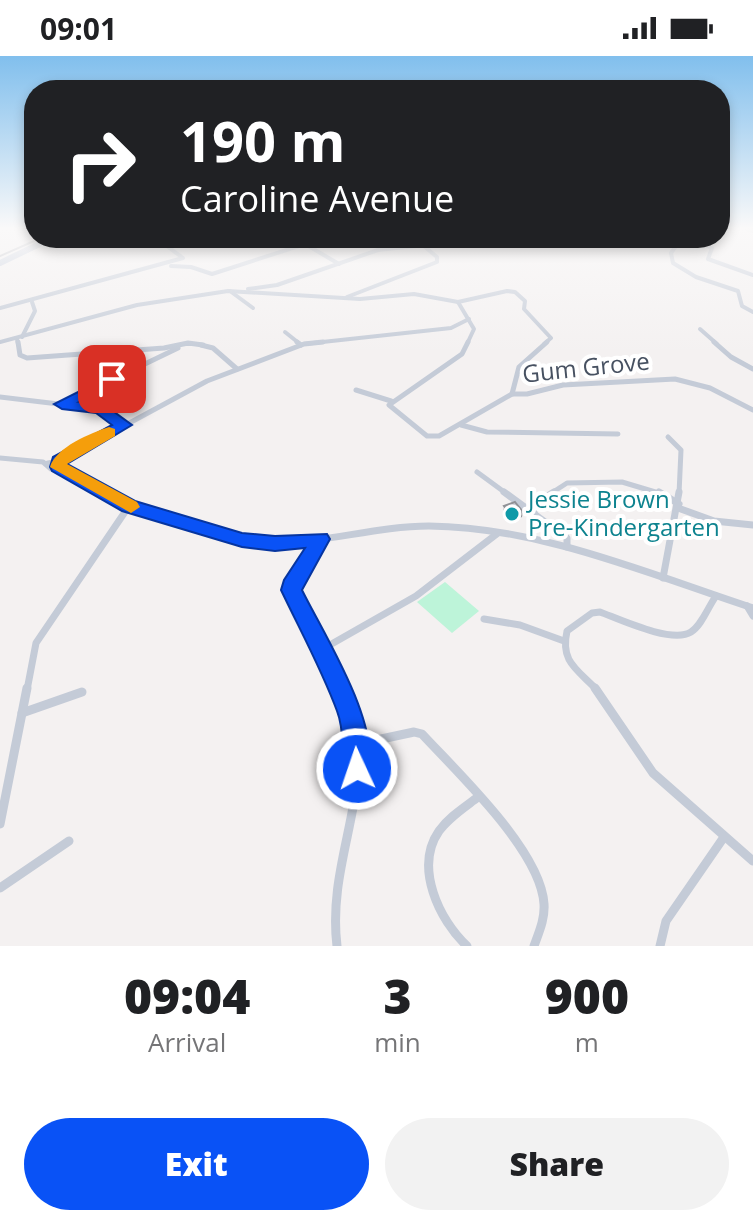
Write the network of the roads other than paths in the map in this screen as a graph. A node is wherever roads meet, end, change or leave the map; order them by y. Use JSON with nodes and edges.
{"nodes":[{"id":1,"x":146,"y":271,"type":"edge"},
{"id":2,"x":202,"y":271,"type":"edge"},
{"id":3,"x":223,"y":271,"type":"edge"},
{"id":4,"x":320,"y":271,"type":"edge"},
{"id":5,"x":415,"y":271,"type":"edge"},
{"id":6,"x":685,"y":271,"type":"edge"},
{"id":7,"x":230,"y":290,"type":"junction"},
{"id":8,"x":343,"y":298,"type":"junction"},
{"id":9,"x":32,"y":302,"type":"junction"},
{"id":10,"x":458,"y":302,"type":"junction"},
{"id":11,"x":0,"y":308,"type":"edge"},
{"id":12,"x":253,"y":308,"type":"dead end"},
{"id":13,"x":753,"y":312,"type":"edge"},
{"id":14,"x":469,"y":319,"type":"junction"},
{"id":15,"x":700,"y":329,"type":"dead end"},
{"id":16,"x":285,"y":332,"type":"dead end"},
{"id":17,"x":20,"y":338,"type":"junction"},
{"id":18,"x":0,"y":342,"type":"edge"},
{"id":19,"x":203,"y":345,"type":"junction"},
{"id":20,"x":301,"y":345,"type":"junction"},
{"id":21,"x":237,"y":369,"type":"junction"},
{"id":22,"x":753,"y":369,"type":"edge"},
{"id":23,"x":356,"y":390,"type":"dead end"},
{"id":24,"x":512,"y":394,"type":"junction"},
{"id":25,"x":0,"y":397,"type":"edge"},
{"id":26,"x":391,"y":401,"type":"junction"},
{"id":27,"x":62,"y":404,"type":"junction"},
{"id":28,"x":753,"y":410,"type":"edge"},
{"id":29,"x":124,"y":425,"type":"junction"},
{"id":30,"x":461,"y":425,"type":"junction"},
{"id":31,"x":618,"y":434,"type":"dead end"},
{"id":32,"x":668,"y":437,"type":"dead end"},
{"id":33,"x":0,"y":458,"type":"edge"},
{"id":34,"x":59,"y":464,"type":"junction"},
{"id":35,"x":477,"y":472,"type":"dead end"},
{"id":36,"x":129,"y":506,"type":"junction"},
{"id":37,"x":678,"y":506,"type":"junction"},
{"id":38,"x":534,"y":513,"type":"junction"},
{"id":39,"x":753,"y":525,"type":"edge"},
{"id":40,"x":498,"y":533,"type":"junction"},
{"id":41,"x":320,"y":539,"type":"junction"},
{"id":42,"x":567,"y":547,"type":"junction"},
{"id":43,"x":663,"y":578,"type":"junction"},
{"id":44,"x":716,"y":596,"type":"junction"},
{"id":45,"x":750,"y":607,"type":"edge"},
{"id":46,"x":753,"y":616,"type":"edge"},
{"id":47,"x":484,"y":619,"type":"dead end"},
{"id":48,"x":564,"y":641,"type":"junction"},
{"id":49,"x":321,"y":650,"type":"junction"},
{"id":50,"x":82,"y":692,"type":"dead end"},
{"id":51,"x":22,"y":713,"type":"junction"},
{"id":52,"x":358,"y":744,"type":"junction"},
{"id":53,"x":478,"y":797,"type":"junction"},
{"id":54,"x":0,"y":824,"type":"edge"},
{"id":55,"x":724,"y":837,"type":"junction"},
{"id":56,"x":69,"y":841,"type":"dead end"},
{"id":57,"x":753,"y":861,"type":"edge"},
{"id":58,"x":0,"y":888,"type":"edge"},
{"id":59,"x":337,"y":946,"type":"edge"},
{"id":60,"x":467,"y":946,"type":"edge"},
{"id":61,"x":534,"y":946,"type":"edge"},
{"id":62,"x":660,"y":946,"type":"edge"}],
"edges":[{"from":1,"to":9,"type":"street"},
{"from":2,"to":3,"type":"street"},
{"from":4,"to":7,"type":"street"},
{"from":5,"to":8,"type":"street"},
{"from":6,"to":13,"type":"street"},
{"from":7,"to":8,"type":"street"},
{"from":7,"to":12,"type":"street"},
{"from":7,"to":17,"type":"street"},
{"from":8,"to":10,"type":"street"},
{"from":9,"to":11,"type":"street"},
{"from":9,"to":17,"type":"street"},
{"from":10,"to":14,"type":"street"},
{"from":10,"to":24,"type":"street"},
{"from":14,"to":20,"type":"street"},
{"from":14,"to":26,"type":"street"},
{"from":15,"to":22,"type":"street"},
{"from":16,"to":20,"type":"street"},
{"from":17,"to":18,"type":"street"},
{"from":17,"to":19,"type":"street"},
{"from":19,"to":21,"type":"street"},
{"from":19,"to":27,"type":"street"},
{"from":20,"to":21,"type":"street"},
{"from":21,"to":29,"type":"street"},
{"from":23,"to":26,"type":"street"},
{"from":24,"to":28,"type":"street","name":"Gum Grove"},
{"from":24,"to":30,"type":"street","name":"Gum Grove"},
{"from":25,"to":27,"type":"street"},
{"from":26,"to":30,"type":"street","name":"Gum Grove"},
{"from":27,"to":29,"type":"street"},
{"from":29,"to":34,"type":"street"},
{"from":30,"to":31,"type":"street"},
{"from":32,"to":37,"type":"street"},
{"from":33,"to":34,"type":"street"},
{"from":34,"to":36,"type":"street"},
{"from":35,"to":38,"type":"street"},
{"from":36,"to":41,"type":"street"},
{"from":36,"to":51,"type":"street"},
{"from":37,"to":38,"type":"street"},
{"from":37,"to":39,"type":"street"},
{"from":37,"to":43,"type":"street"},
{"from":38,"to":42,"type":"street"},
{"from":40,"to":41,"type":"street"},
{"from":40,"to":42,"type":"street"},
{"from":40,"to":49,"type":"street"},
{"from":41,"to":49,"type":"street"},
{"from":42,"to":43,"type":"street"},
{"from":43,"to":44,"type":"street"},
{"from":44,"to":45,"type":"street"},
{"from":44,"to":48,"type":"street"},
{"from":45,"to":46,"type":"street"},
{"from":47,"to":48,"type":"street"},
{"from":48,"to":55,"type":"street"},
{"from":49,"to":52,"type":"street"},
{"from":50,"to":51,"type":"street"},
{"from":51,"to":54,"type":"street"},
{"from":52,"to":53,"type":"street"},
{"from":52,"to":59,"type":"street"},
{"from":53,"to":60,"type":"street"},
{"from":53,"to":61,"type":"street"},
{"from":55,"to":57,"type":"street"},
{"from":55,"to":62,"type":"street"},
{"from":56,"to":58,"type":"street"}]}
